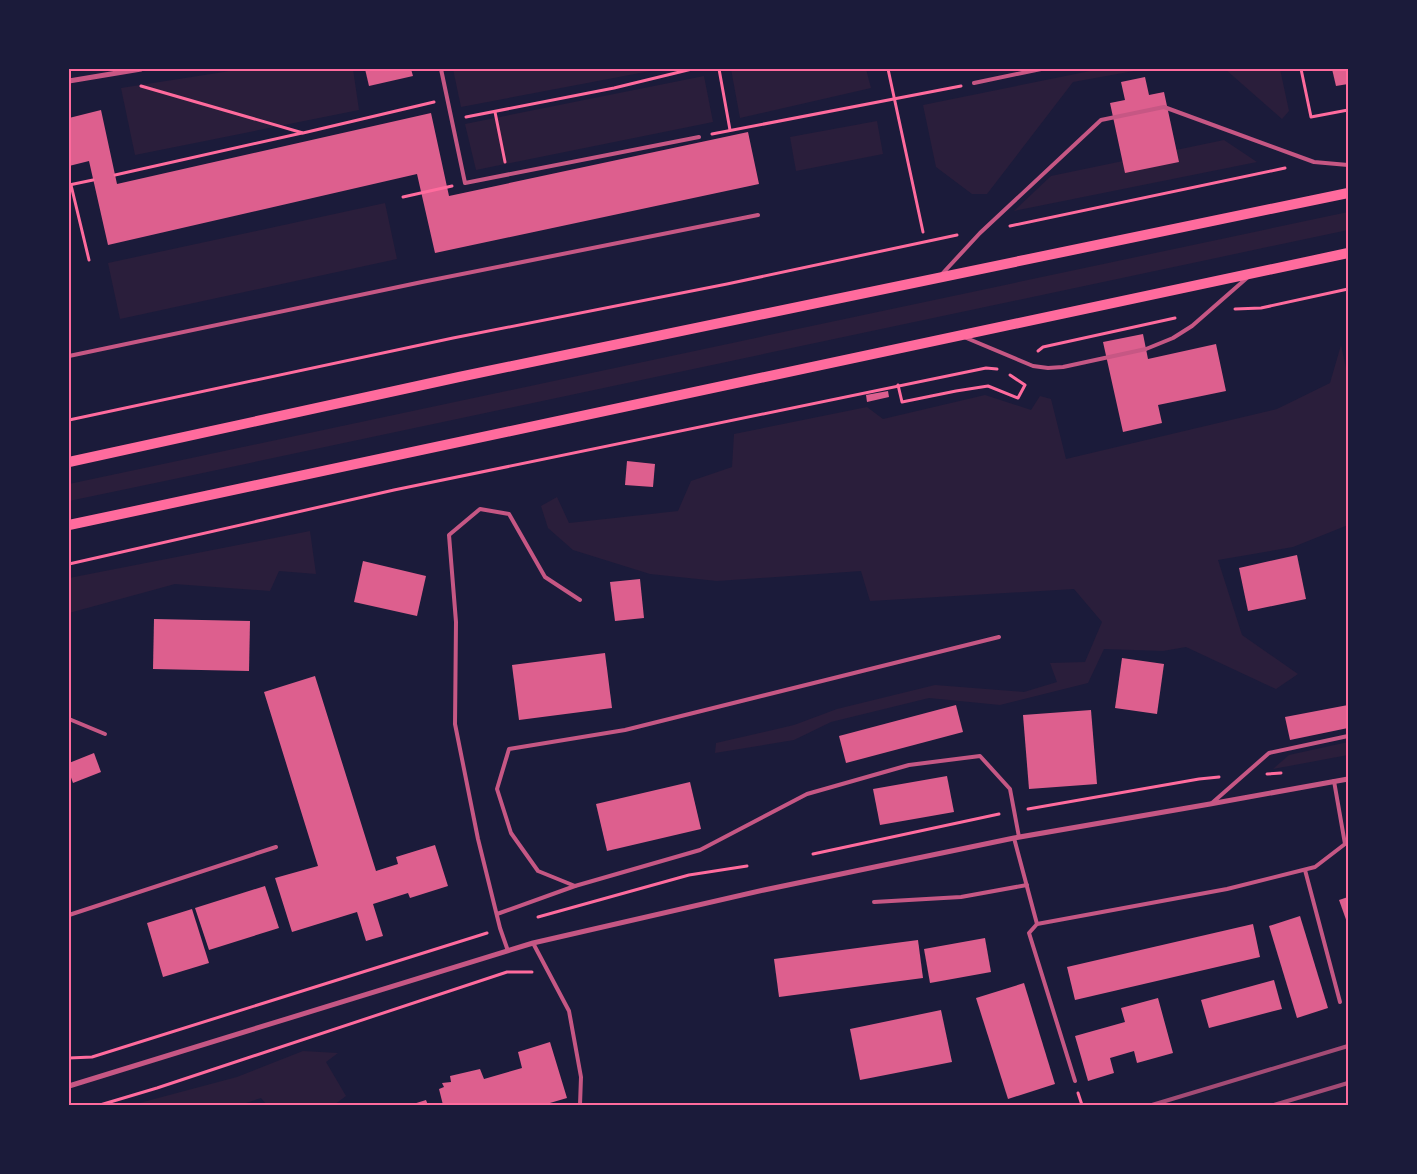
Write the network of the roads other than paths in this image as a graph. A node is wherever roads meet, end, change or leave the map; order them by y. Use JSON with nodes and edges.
{"nodes":[{"id":1,"x":141,"y":69,"type":"edge"},
{"id":2,"x":441,"y":69,"type":"edge"},
{"id":3,"x":1041,"y":69,"type":"edge"},
{"id":4,"x":69,"y":81,"type":"edge"},
{"id":5,"x":974,"y":83,"type":"road end"},
{"id":6,"x":699,"y":137,"type":"road end"},
{"id":7,"x":1348,"y":165,"type":"edge"},
{"id":8,"x":1348,"y":193,"type":"edge"},
{"id":9,"x":758,"y":215,"type":"dead end"},
{"id":10,"x":1348,"y":253,"type":"edge"},
{"id":11,"x":1252,"y":273,"type":"junction"},
{"id":12,"x":938,"y":278,"type":"junction"},
{"id":13,"x":960,"y":336,"type":"junction"},
{"id":14,"x":69,"y":356,"type":"edge"},
{"id":15,"x":69,"y":462,"type":"edge"},
{"id":16,"x":69,"y":525,"type":"edge"},
{"id":17,"x":580,"y":600,"type":"dead end"},
{"id":18,"x":998,"y":637,"type":"dead end"},
{"id":19,"x":69,"y":719,"type":"edge"},
{"id":20,"x":105,"y":734,"type":"dead end"},
{"id":21,"x":1348,"y":736,"type":"edge"},
{"id":22,"x":1348,"y":779,"type":"edge"},
{"id":23,"x":1334,"y":782,"type":"junction"},
{"id":24,"x":1210,"y":804,"type":"junction"},
{"id":25,"x":1016,"y":838,"type":"junction"},
{"id":26,"x":276,"y":847,"type":"dead end"},
{"id":27,"x":1305,"y":870,"type":"junction"},
{"id":28,"x":1026,"y":885,"type":"junction"},
{"id":29,"x":575,"y":886,"type":"junction"},
{"id":30,"x":874,"y":902,"type":"dead end"},
{"id":31,"x":497,"y":914,"type":"junction"},
{"id":32,"x":69,"y":915,"type":"edge"},
{"id":33,"x":1037,"y":924,"type":"junction"},
{"id":34,"x":533,"y":943,"type":"junction"},
{"id":35,"x":508,"y":951,"type":"junction"},
{"id":36,"x":1340,"y":1002,"type":"dead end"},
{"id":37,"x":1074,"y":1081,"type":"dead end"},
{"id":38,"x":69,"y":1086,"type":"edge"},
{"id":39,"x":580,"y":1105,"type":"edge"}],
"edges":[{"from":1,"to":4,"type":"street"},
{"from":2,"to":6,"type":"lane"},
{"from":3,"to":5,"type":"lane"},
{"from":7,"to":12,"type":"lane"},
{"from":8,"to":12,"type":"main road"},
{"from":9,"to":14,"type":"lane"},
{"from":10,"to":11,"type":"main road"},
{"from":11,"to":13,"type":"main road"},
{"from":11,"to":13,"type":"lane"},
{"from":12,"to":15,"type":"main road"},
{"from":13,"to":16,"type":"main road"},
{"from":17,"to":31,"type":"lane"},
{"from":18,"to":29,"type":"lane"},
{"from":19,"to":20,"type":"lane"},
{"from":21,"to":24,"type":"lane"},
{"from":22,"to":23,"type":"street"},
{"from":23,"to":24,"type":"street"},
{"from":23,"to":27,"type":"lane"},
{"from":24,"to":25,"type":"street"},
{"from":25,"to":28,"type":"lane"},
{"from":25,"to":29,"type":"lane"},
{"from":25,"to":34,"type":"street"},
{"from":26,"to":32,"type":"lane"},
{"from":27,"to":33,"type":"lane"},
{"from":27,"to":36,"type":"lane"},
{"from":28,"to":30,"type":"lane"},
{"from":28,"to":33,"type":"lane"},
{"from":29,"to":31,"type":"lane"},
{"from":31,"to":35,"type":"lane"},
{"from":33,"to":37,"type":"lane"},
{"from":34,"to":35,"type":"street"},
{"from":34,"to":39,"type":"lane"},
{"from":35,"to":38,"type":"street"}]}
